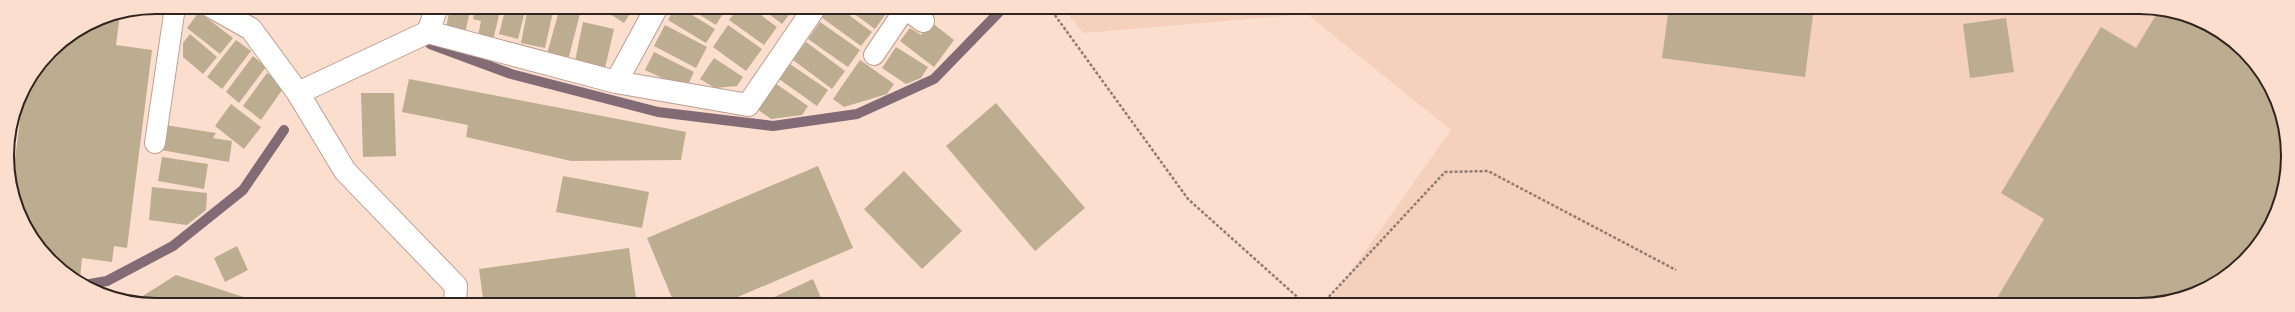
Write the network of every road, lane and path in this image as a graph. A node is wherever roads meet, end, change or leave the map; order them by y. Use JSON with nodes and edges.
{"nodes":[{"id":1,"x":174,"y":14,"type":"edge"},
{"id":2,"x":224,"y":14,"type":"edge"},
{"id":3,"x":434,"y":14,"type":"edge"},
{"id":4,"x":653,"y":14,"type":"edge"},
{"id":5,"x":810,"y":14,"type":"edge"},
{"id":6,"x":900,"y":14,"type":"edge"},
{"id":7,"x":913,"y":14,"type":"edge"},
{"id":8,"x":1054,"y":14,"type":"edge"},
{"id":9,"x":923,"y":21,"type":"dead end"},
{"id":10,"x":428,"y":32,"type":"junction"},
{"id":11,"x":874,"y":55,"type":"dead end"},
{"id":12,"x":616,"y":82,"type":"junction"},
{"id":13,"x":298,"y":93,"type":"junction"},
{"id":14,"x":155,"y":143,"type":"dead end"},
{"id":15,"x":1676,"y":270,"type":"dead end"},
{"id":16,"x":456,"y":298,"type":"edge"},
{"id":17,"x":1298,"y":298,"type":"edge"},
{"id":18,"x":1328,"y":298,"type":"edge"}],
"edges":[{"from":1,"to":14,"type":"lane"},
{"from":2,"to":13,"type":"street"},
{"from":3,"to":10,"type":"street"},
{"from":4,"to":12,"type":"street"},
{"from":5,"to":12,"type":"street"},
{"from":6,"to":11,"type":"lane"},
{"from":7,"to":9,"type":"street"},
{"from":8,"to":17,"type":"path"},
{"from":10,"to":12,"type":"street"},
{"from":10,"to":13,"type":"street"},
{"from":13,"to":16,"type":"street"},
{"from":15,"to":18,"type":"path"}]}
